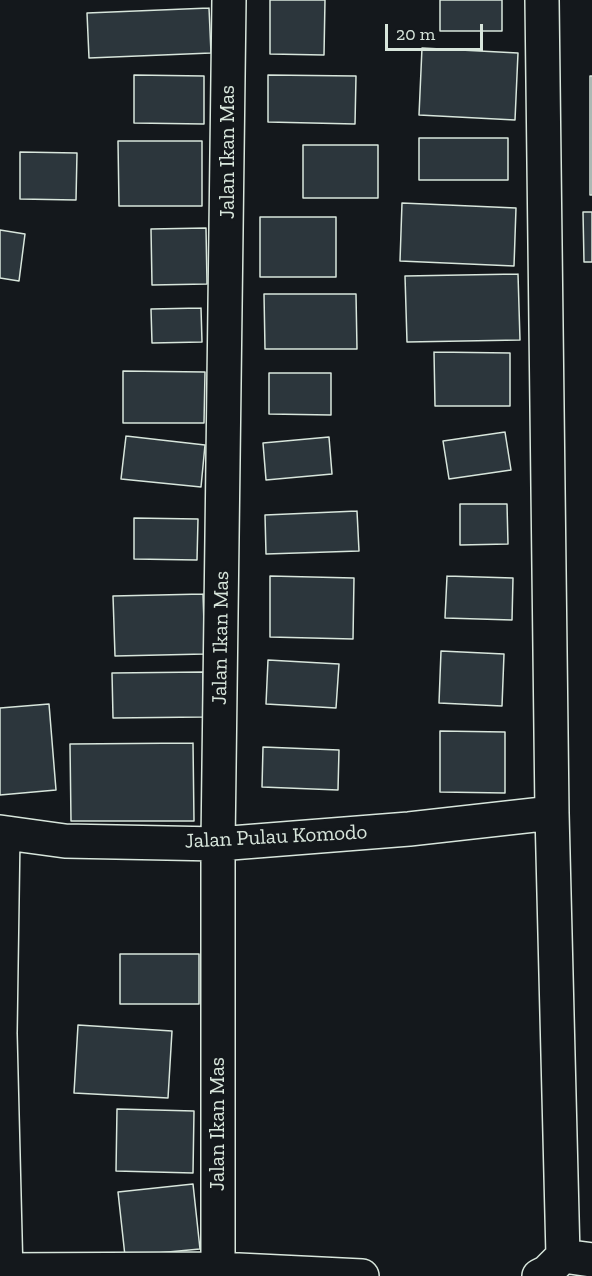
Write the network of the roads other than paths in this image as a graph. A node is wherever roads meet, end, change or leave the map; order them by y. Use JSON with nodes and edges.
{"nodes":[{"id":1,"x":229,"y":0,"type":"edge"},
{"id":2,"x":542,"y":0,"type":"edge"},
{"id":3,"x":552,"y":813,"type":"junction"},
{"id":4,"x":1,"y":832,"type":"edge"},
{"id":5,"x":218,"y":844,"type":"junction"},
{"id":6,"x":0,"y":1033,"type":"edge"},
{"id":7,"x":565,"y":1264,"type":"edge"},
{"id":8,"x":4,"y":1272,"type":"edge"},
{"id":9,"x":218,"y":1273,"type":"edge"},
{"id":10,"x":363,"y":1276,"type":"edge"}],
"edges":[{"from":1,"to":5,"type":"street","name":"Jalan Ikan Mas"},
{"from":2,"to":3,"type":"street"},
{"from":3,"to":5,"type":"street","name":"Jalan Pulau Komodo"},
{"from":3,"to":7,"type":"street"},
{"from":4,"to":5,"type":"street","name":"Jalan Pulau Komodo"},
{"from":4,"to":6,"type":"street"},
{"from":5,"to":9,"type":"street","name":"Jalan Ikan Mas"},
{"from":6,"to":8,"type":"street"},
{"from":8,"to":9,"type":"street"},
{"from":9,"to":10,"type":"street"}]}
